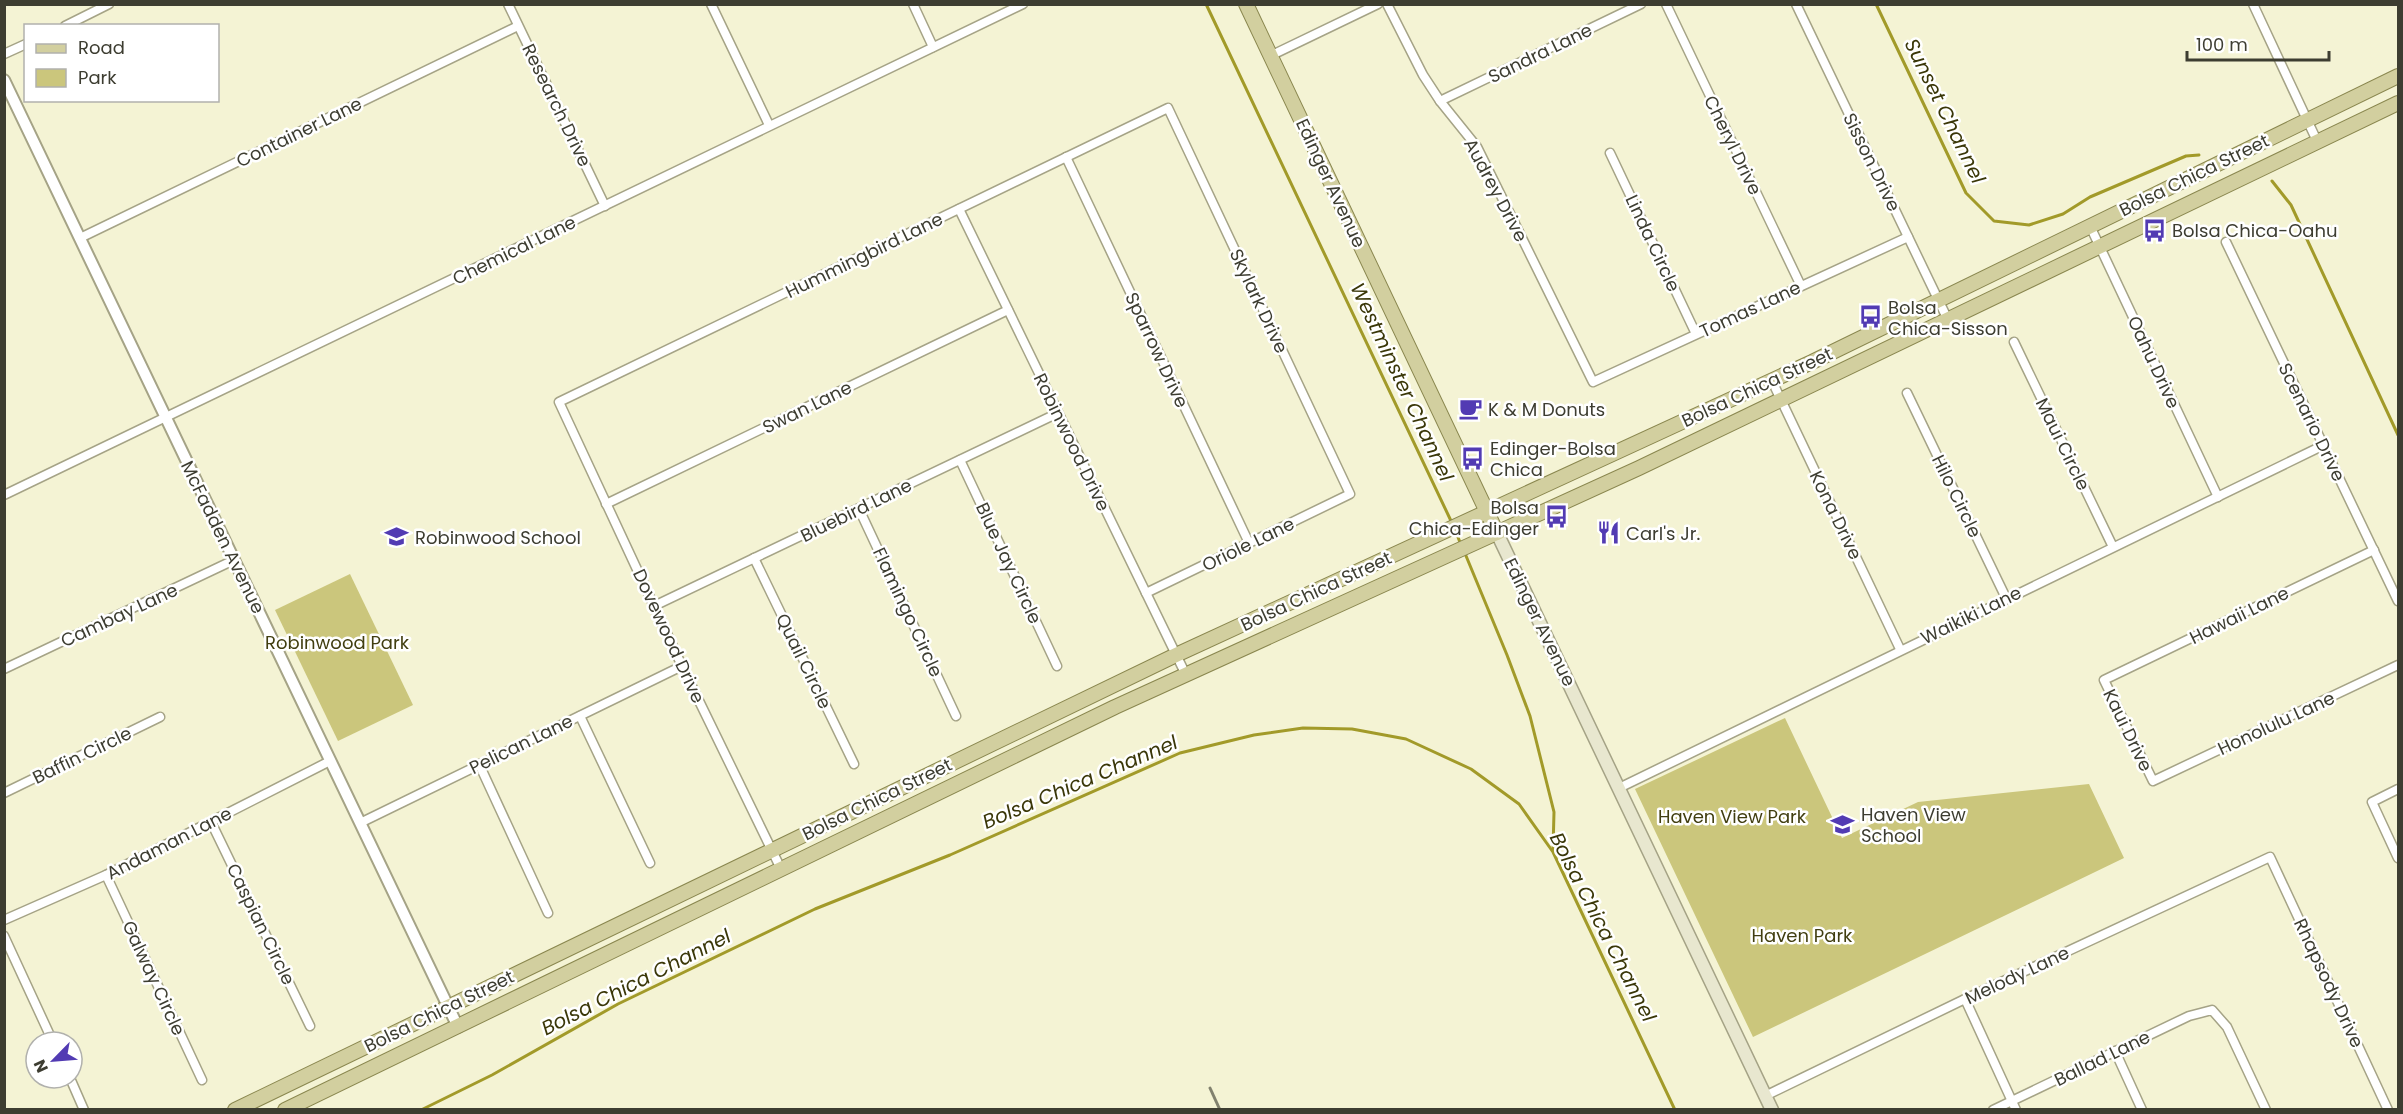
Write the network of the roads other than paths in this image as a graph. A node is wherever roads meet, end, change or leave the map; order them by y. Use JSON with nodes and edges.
{"nodes":[{"id":1,"x":109,"y":4,"type":"edge"},
{"id":2,"x":508,"y":4,"type":"edge"},
{"id":3,"x":711,"y":4,"type":"edge"},
{"id":4,"x":913,"y":4,"type":"edge"},
{"id":5,"x":1023,"y":4,"type":"edge"},
{"id":6,"x":1246,"y":4,"type":"edge"},
{"id":7,"x":1378,"y":4,"type":"edge"},
{"id":8,"x":1387,"y":4,"type":"edge"},
{"id":9,"x":1641,"y":4,"type":"edge"},
{"id":10,"x":1666,"y":4,"type":"edge"},
{"id":11,"x":1796,"y":4,"type":"edge"},
{"id":12,"x":2253,"y":4,"type":"edge"},
{"id":13,"x":69,"y":24,"type":"edge"},
{"id":14,"x":518,"y":26,"type":"junction"},
{"id":15,"x":24,"y":45,"type":"edge"},
{"id":16,"x":933,"y":47,"type":"junction"},
{"id":17,"x":4,"y":54,"type":"edge"},
{"id":18,"x":1270,"y":56,"type":"junction"},
{"id":19,"x":2398,"y":76,"type":"edge"},
{"id":20,"x":4,"y":80,"type":"edge"},
{"id":21,"x":1440,"y":101,"type":"junction"},
{"id":22,"x":2398,"y":103,"type":"edge"},
{"id":23,"x":1168,"y":108,"type":"joint"},
{"id":24,"x":2306,"y":119,"type":"junction"},
{"id":25,"x":769,"y":125,"type":"junction"},
{"id":26,"x":2317,"y":141,"type":"junction"},
{"id":27,"x":1610,"y":153,"type":"dead end"},
{"id":28,"x":1066,"y":157,"type":"junction"},
{"id":29,"x":605,"y":206,"type":"junction"},
{"id":30,"x":959,"y":209,"type":"junction"},
{"id":31,"x":2090,"y":226,"type":"junction"},
{"id":32,"x":1908,"y":237,"type":"junction"},
{"id":33,"x":80,"y":238,"type":"junction"},
{"id":34,"x":2226,"y":242,"type":"dead end"},
{"id":35,"x":2100,"y":248,"type":"junction"},
{"id":36,"x":1801,"y":286,"type":"junction"},
{"id":37,"x":1938,"y":299,"type":"junction"},
{"id":38,"x":1008,"y":310,"type":"junction"},
{"id":39,"x":1948,"y":320,"type":"junction"},
{"id":40,"x":1696,"y":334,"type":"junction"},
{"id":41,"x":2014,"y":342,"type":"dead end"},
{"id":42,"x":1772,"y":381,"type":"junction"},
{"id":43,"x":1593,"y":382,"type":"joint"},
{"id":44,"x":1907,"y":393,"type":"dead end"},
{"id":45,"x":1781,"y":400,"type":"junction"},
{"id":46,"x":559,"y":402,"type":"joint"},
{"id":47,"x":1058,"y":413,"type":"junction"},
{"id":48,"x":166,"y":418,"type":"junction"},
{"id":49,"x":2324,"y":445,"type":"junction"},
{"id":50,"x":1629,"y":447,"type":"junction"},
{"id":51,"x":960,"y":460,"type":"junction"},
{"id":52,"x":1639,"y":468,"type":"junction"},
{"id":53,"x":1350,"y":494,"type":"joint"},
{"id":54,"x":4,"y":495,"type":"edge"},
{"id":55,"x":2218,"y":497,"type":"junction"},
{"id":56,"x":606,"y":504,"type":"junction"},
{"id":57,"x":859,"y":508,"type":"junction"},
{"id":58,"x":1487,"y":513,"type":"junction"},
{"id":59,"x":1497,"y":533,"type":"junction"},
{"id":60,"x":1249,"y":543,"type":"junction"},
{"id":61,"x":2113,"y":547,"type":"junction"},
{"id":62,"x":2374,"y":550,"type":"junction"},
{"id":63,"x":754,"y":558,"type":"junction"},
{"id":64,"x":234,"y":560,"type":"junction"},
{"id":65,"x":1146,"y":593,"type":"junction"},
{"id":66,"x":2006,"y":598,"type":"junction"},
{"id":67,"x":2398,"y":601,"type":"edge"},
{"id":68,"x":654,"y":606,"type":"junction"},
{"id":69,"x":1900,"y":650,"type":"junction"},
{"id":70,"x":1176,"y":655,"type":"junction"},
{"id":71,"x":2398,"y":665,"type":"edge"},
{"id":72,"x":682,"y":666,"type":"junction"},
{"id":73,"x":1057,"y":666,"type":"dead end"},
{"id":74,"x":4,"y":669,"type":"edge"},
{"id":75,"x":1186,"y":675,"type":"junction"},
{"id":76,"x":2104,"y":680,"type":"joint"},
{"id":77,"x":580,"y":716,"type":"junction"},
{"id":78,"x":956,"y":716,"type":"dead end"},
{"id":79,"x":160,"y":717,"type":"dead end"},
{"id":80,"x":330,"y":761,"type":"junction"},
{"id":81,"x":854,"y":764,"type":"dead end"},
{"id":82,"x":479,"y":765,"type":"junction"},
{"id":83,"x":2153,"y":781,"type":"joint"},
{"id":84,"x":1619,"y":788,"type":"junction"},
{"id":85,"x":2398,"y":789,"type":"edge"},
{"id":86,"x":4,"y":793,"type":"edge"},
{"id":87,"x":211,"y":822,"type":"junction"},
{"id":88,"x":360,"y":823,"type":"junction"},
{"id":89,"x":771,"y":850,"type":"junction"},
{"id":90,"x":2270,"y":857,"type":"joint"},
{"id":91,"x":2398,"y":858,"type":"edge"},
{"id":92,"x":650,"y":863,"type":"dead end"},
{"id":93,"x":781,"y":869,"type":"junction"},
{"id":94,"x":106,"y":875,"type":"junction"},
{"id":95,"x":548,"y":913,"type":"dead end"},
{"id":96,"x":4,"y":920,"type":"edge"},
{"id":97,"x":4,"y":936,"type":"edge"},
{"id":98,"x":1965,"y":999,"type":"junction"},
{"id":99,"x":448,"y":1006,"type":"junction"},
{"id":100,"x":310,"y":1026,"type":"dead end"},
{"id":101,"x":458,"y":1027,"type":"junction"},
{"id":102,"x":47,"y":1030,"type":"edge"},
{"id":103,"x":2115,"y":1051,"type":"junction"},
{"id":104,"x":202,"y":1080,"type":"dead end"},
{"id":105,"x":75,"y":1090,"type":"edge"},
{"id":106,"x":1765,"y":1096,"type":"junction"},
{"id":107,"x":2012,"y":1101,"type":"junction"},
{"id":108,"x":84,"y":1110,"type":"edge"},
{"id":109,"x":235,"y":1110,"type":"edge"},
{"id":110,"x":285,"y":1110,"type":"edge"},
{"id":111,"x":1772,"y":1110,"type":"edge"},
{"id":112,"x":1993,"y":1110,"type":"edge"},
{"id":113,"x":2016,"y":1110,"type":"edge"},
{"id":114,"x":2142,"y":1110,"type":"edge"},
{"id":115,"x":2266,"y":1110,"type":"edge"},
{"id":116,"x":2388,"y":1110,"type":"edge"}],
"edges":[{"from":1,"to":13,"type":"street"},
{"from":2,"to":14,"type":"street","name":"Research Drive"},
{"from":3,"to":25,"type":"street"},
{"from":4,"to":16,"type":"street"},
{"from":5,"to":16,"type":"street","name":"Chemical Lane"},
{"from":6,"to":18,"type":"main road","name":"Edinger Avenue"},
{"from":7,"to":18,"type":"street"},
{"from":8,"to":21,"type":"street","name":"Audrey Drive"},
{"from":9,"to":21,"type":"street","name":"Sandra Lane"},
{"from":10,"to":36,"type":"street","name":"Cheryl Drive"},
{"from":11,"to":32,"type":"street","name":"Sisson Drive"},
{"from":12,"to":24,"type":"street"},
{"from":14,"to":29,"type":"street","name":"Research Drive"},
{"from":14,"to":33,"type":"street","name":"Container Lane"},
{"from":15,"to":17,"type":"street"},
{"from":16,"to":25,"type":"street","name":"Chemical Lane"},
{"from":18,"to":58,"type":"main road","name":"Edinger Avenue"},
{"from":19,"to":24,"type":"main road","name":"Bolsa Chica Street"},
{"from":20,"to":33,"type":"street","name":"McFadden Avenue"},
{"from":21,"to":43,"type":"street","name":"Audrey Drive"},
{"from":22,"to":26,"type":"main road","name":"Bolsa Chica Street"},
{"from":23,"to":28,"type":"street","name":"Hummingbird Lane"},
{"from":23,"to":53,"type":"street","name":"Skylark Drive"},
{"from":24,"to":26,"type":"street"},
{"from":24,"to":31,"type":"main road","name":"Bolsa Chica Street"},
{"from":25,"to":29,"type":"street","name":"Chemical Lane"},
{"from":26,"to":35,"type":"main road","name":"Bolsa Chica Street"},
{"from":27,"to":40,"type":"street","name":"Linda Circle"},
{"from":28,"to":30,"type":"street","name":"Hummingbird Lane"},
{"from":28,"to":60,"type":"street","name":"Sparrow Drive"},
{"from":29,"to":48,"type":"street","name":"Chemical Lane"},
{"from":30,"to":38,"type":"street","name":"Robinwood Drive"},
{"from":30,"to":46,"type":"street","name":"Hummingbird Lane"},
{"from":31,"to":35,"type":"street","name":"Oahu Drive"},
{"from":31,"to":37,"type":"main road","name":"Bolsa Chica Street"},
{"from":32,"to":36,"type":"street","name":"Tomas Lane"},
{"from":32,"to":37,"type":"street","name":"Sisson Drive"},
{"from":33,"to":48,"type":"street","name":"McFadden Avenue"},
{"from":34,"to":49,"type":"street","name":"Scenario Drive"},
{"from":35,"to":39,"type":"main road","name":"Bolsa Chica Street"},
{"from":35,"to":55,"type":"street","name":"Oahu Drive"},
{"from":36,"to":40,"type":"street","name":"Tomas Lane"},
{"from":37,"to":39,"type":"street","name":"Sisson Drive"},
{"from":37,"to":42,"type":"main road","name":"Bolsa Chica Street"},
{"from":38,"to":47,"type":"street","name":"Robinwood Drive"},
{"from":38,"to":56,"type":"street","name":"Swan Lane"},
{"from":39,"to":45,"type":"main road","name":"Bolsa Chica Street"},
{"from":40,"to":43,"type":"street","name":"Tomas Lane"},
{"from":41,"to":61,"type":"street","name":"Maui Circle"},
{"from":42,"to":45,"type":"street","name":"Kona Drive"},
{"from":42,"to":50,"type":"main road","name":"Bolsa Chica Street"},
{"from":44,"to":66,"type":"street","name":"Hilo Circle"},
{"from":45,"to":52,"type":"main road","name":"Bolsa Chica Street"},
{"from":45,"to":69,"type":"street","name":"Kona Drive"},
{"from":46,"to":56,"type":"street","name":"Dovewood Drive"},
{"from":47,"to":51,"type":"street","name":"Bluebird Lane"},
{"from":47,"to":65,"type":"street","name":"Robinwood Drive"},
{"from":48,"to":54,"type":"street","name":"Chemical Lane"},
{"from":48,"to":64,"type":"street","name":"McFadden Avenue"},
{"from":49,"to":55,"type":"street","name":"Waikiki Lane"},
{"from":49,"to":62,"type":"street","name":"Scenario Drive"},
{"from":50,"to":52,"type":"main road"},
{"from":50,"to":58,"type":"main road","name":"Bolsa Chica Street"},
{"from":51,"to":57,"type":"street","name":"Bluebird Lane"},
{"from":51,"to":73,"type":"street","name":"Blue Jay Circle"},
{"from":52,"to":59,"type":"main road","name":"Bolsa Chica Street"},
{"from":53,"to":60,"type":"street","name":"Oriole Lane"},
{"from":55,"to":61,"type":"street","name":"Waikiki Lane"},
{"from":56,"to":68,"type":"street","name":"Dovewood Drive"},
{"from":57,"to":63,"type":"street","name":"Bluebird Lane"},
{"from":57,"to":78,"type":"street","name":"Flamingo Circle"},
{"from":58,"to":59,"type":"main road","name":"Edinger Avenue"},
{"from":58,"to":70,"type":"main road","name":"Bolsa Chica Street"},
{"from":59,"to":75,"type":"main road","name":"Bolsa Chica Street"},
{"from":59,"to":84,"type":"main road","name":"Edinger Avenue"},
{"from":60,"to":65,"type":"street","name":"Oriole Lane"},
{"from":61,"to":66,"type":"street","name":"Waikiki Lane"},
{"from":62,"to":67,"type":"street","name":"Scenario Drive"},
{"from":62,"to":76,"type":"street","name":"Hawaii Lane"},
{"from":63,"to":68,"type":"street","name":"Bluebird Lane"},
{"from":63,"to":81,"type":"street","name":"Quail Circle"},
{"from":64,"to":74,"type":"street","name":"Cambay Lane"},
{"from":64,"to":80,"type":"street","name":"McFadden Avenue"},
{"from":65,"to":70,"type":"street","name":"Robinwood Drive"},
{"from":66,"to":69,"type":"street","name":"Waikiki Lane"},
{"from":68,"to":72,"type":"street","name":"Dovewood Drive"},
{"from":69,"to":84,"type":"street","name":"Waikiki Lane"},
{"from":70,"to":75,"type":"street","name":"Robinwood Drive"},
{"from":70,"to":89,"type":"main road","name":"Bolsa Chica Street"},
{"from":71,"to":83,"type":"street","name":"Honolulu Lane"},
{"from":72,"to":77,"type":"street","name":"Pelican Lane"},
{"from":72,"to":89,"type":"street","name":"Dovewood Drive"},
{"from":75,"to":93,"type":"main road","name":"Bolsa Chica Street"},
{"from":76,"to":83,"type":"street","name":"Kaui Drive"},
{"from":77,"to":82,"type":"street","name":"Pelican Lane"},
{"from":77,"to":92,"type":"street"},
{"from":79,"to":86,"type":"street","name":"Baffin Circle"},
{"from":80,"to":87,"type":"street","name":"Andaman Lane"},
{"from":80,"to":88,"type":"street","name":"McFadden Avenue"},
{"from":82,"to":88,"type":"street","name":"Pelican Lane"},
{"from":82,"to":95,"type":"street"},
{"from":84,"to":106,"type":"main road","name":"Edinger Avenue"},
{"from":85,"to":91,"type":"street"},
{"from":87,"to":94,"type":"street","name":"Andaman Lane"},
{"from":87,"to":100,"type":"street","name":"Caspian Circle"},
{"from":88,"to":99,"type":"street","name":"McFadden Avenue"},
{"from":89,"to":93,"type":"street","name":"Dovewood Drive"},
{"from":89,"to":99,"type":"main road","name":"Bolsa Chica Street"},
{"from":90,"to":98,"type":"street","name":"Melody Lane"},
{"from":90,"to":116,"type":"street","name":"Rhapsody Drive"},
{"from":93,"to":101,"type":"main road","name":"Bolsa Chica Street"},
{"from":94,"to":96,"type":"street","name":"Andaman Lane"},
{"from":94,"to":104,"type":"street","name":"Galway Circle"},
{"from":97,"to":102,"type":"street"},
{"from":98,"to":106,"type":"street","name":"Melody Lane"},
{"from":98,"to":107,"type":"street"},
{"from":99,"to":101,"type":"street","name":"McFadden Avenue"},
{"from":99,"to":109,"type":"main road","name":"Bolsa Chica Street"},
{"from":101,"to":110,"type":"main road","name":"Bolsa Chica Street"},
{"from":103,"to":107,"type":"street","name":"Ballad Lane"},
{"from":103,"to":114,"type":"street"},
{"from":103,"to":115,"type":"street","name":"Ballad Lane"},
{"from":105,"to":108,"type":"street"},
{"from":106,"to":111,"type":"main road","name":"Edinger Avenue"},
{"from":107,"to":112,"type":"street","name":"Ballad Lane"},
{"from":107,"to":113,"type":"street"}]}
